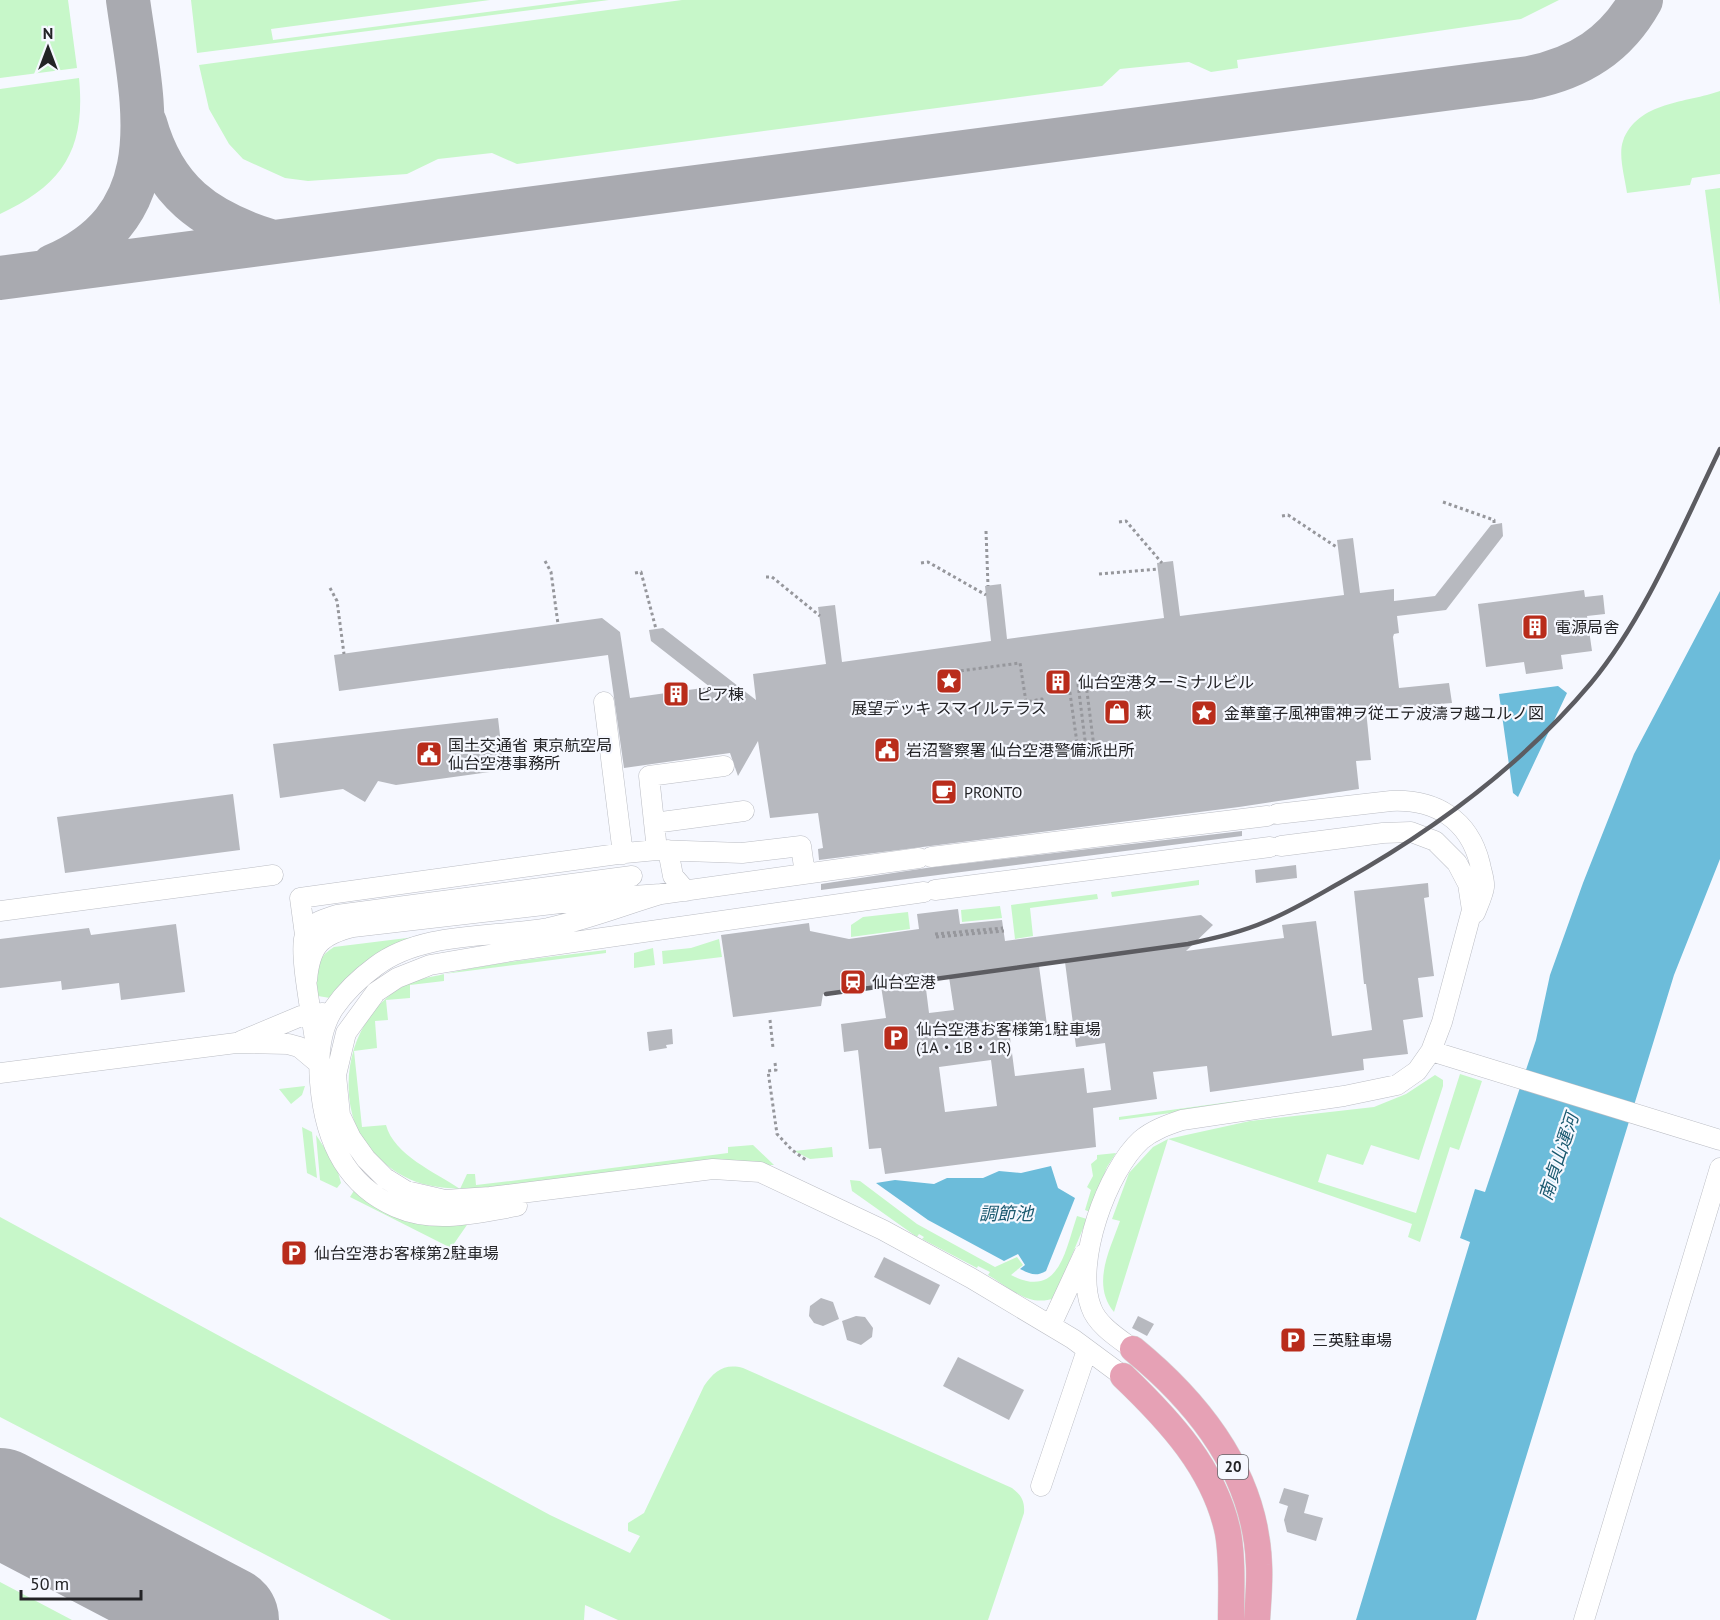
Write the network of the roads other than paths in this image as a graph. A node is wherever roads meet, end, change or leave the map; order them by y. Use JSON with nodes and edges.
{"nodes":[{"id":1,"x":604,"y":702,"type":"dead end"},
{"id":2,"x":724,"y":766,"type":"dead end"},
{"id":3,"x":744,"y":811,"type":"dead end"},
{"id":4,"x":654,"y":823,"type":"junction"},
{"id":5,"x":662,"y":850,"type":"junction"},
{"id":6,"x":625,"y":853,"type":"junction"},
{"id":7,"x":805,"y":874,"type":"junction"},
{"id":8,"x":273,"y":875,"type":"dead end"},
{"id":9,"x":632,"y":876,"type":"junction"},
{"id":10,"x":686,"y":891,"type":"junction"},
{"id":11,"x":653,"y":895,"type":"junction"},
{"id":12,"x":0,"y":911,"type":"edge"},
{"id":13,"x":1470,"y":924,"type":"junction"},
{"id":14,"x":305,"y":935,"type":"junction"},
{"id":15,"x":452,"y":941,"type":"junction"},
{"id":16,"x":530,"y":948,"type":"junction"},
{"id":17,"x":307,"y":980,"type":"junction"},
{"id":18,"x":332,"y":1012,"type":"junction"},
{"id":19,"x":312,"y":1014,"type":"junction"},
{"id":20,"x":236,"y":1043,"type":"junction"},
{"id":21,"x":1431,"y":1051,"type":"junction"},
{"id":22,"x":318,"y":1063,"type":"junction"},
{"id":23,"x":0,"y":1073,"type":"edge"},
{"id":24,"x":1720,"y":1140,"type":"edge"},
{"id":25,"x":1720,"y":1168,"type":"edge"},
{"id":26,"x":713,"y":1169,"type":"junction"},
{"id":27,"x":1088,"y":1246,"type":"junction"},
{"id":28,"x":1051,"y":1325,"type":"junction"},
{"id":29,"x":1133,"y":1349,"type":"joint"},
{"id":30,"x":1087,"y":1350,"type":"junction"},
{"id":31,"x":1123,"y":1376,"type":"joint"},
{"id":32,"x":1208,"y":1424,"type":"junction"},
{"id":33,"x":1183,"y":1440,"type":"junction"},
{"id":34,"x":1041,"y":1486,"type":"dead end"},
{"id":35,"x":1255,"y":1534,"type":"junction"},
{"id":36,"x":1228,"y":1539,"type":"junction"},
{"id":37,"x":1231,"y":1620,"type":"edge"},
{"id":38,"x":1257,"y":1620,"type":"edge"},
{"id":39,"x":1584,"y":1620,"type":"edge"}],
"edges":[{"from":1,"to":6,"type":"street"},
{"from":2,"to":4,"type":"street"},
{"from":3,"to":4,"type":"street"},
{"from":4,"to":5,"type":"street"},
{"from":5,"to":6,"type":"street"},
{"from":5,"to":7,"type":"street"},
{"from":5,"to":10,"type":"street"},
{"from":6,"to":9,"type":"street"},
{"from":6,"to":14,"type":"street"},
{"from":7,"to":10,"type":"street"},
{"from":7,"to":13,"type":"street"},
{"from":8,"to":12,"type":"street"},
{"from":9,"to":11,"type":"street"},
{"from":9,"to":14,"type":"street"},
{"from":10,"to":11,"type":"street"},
{"from":11,"to":15,"type":"street"},
{"from":11,"to":17,"type":"street"},
{"from":13,"to":16,"type":"street"},
{"from":13,"to":21,"type":"street"},
{"from":14,"to":17,"type":"street"},
{"from":15,"to":16,"type":"street"},
{"from":15,"to":18,"type":"street"},
{"from":16,"to":26,"type":"street"},
{"from":17,"to":19,"type":"street"},
{"from":18,"to":19,"type":"street"},
{"from":18,"to":22,"type":"street"},
{"from":19,"to":20,"type":"street"},
{"from":19,"to":22,"type":"street"},
{"from":20,"to":22,"type":"street"},
{"from":20,"to":23,"type":"street"},
{"from":21,"to":24,"type":"street"},
{"from":21,"to":27,"type":"street"},
{"from":22,"to":26,"type":"street"},
{"from":25,"to":39,"type":"street"},
{"from":26,"to":28,"type":"street"},
{"from":27,"to":28,"type":"street"},
{"from":27,"to":29,"type":"street"},
{"from":28,"to":30,"type":"street"},
{"from":29,"to":32,"type":"main road","number":"20"},
{"from":30,"to":31,"type":"street"},
{"from":30,"to":34,"type":"street"},
{"from":31,"to":33,"type":"main road","number":"20"},
{"from":32,"to":33,"type":"street"},
{"from":32,"to":35,"type":"main road","number":"20"},
{"from":33,"to":36,"type":"main road","number":"20"},
{"from":35,"to":36,"type":"street"},
{"from":35,"to":38,"type":"main road","number":"20"},
{"from":36,"to":37,"type":"main road","number":"20"}]}
